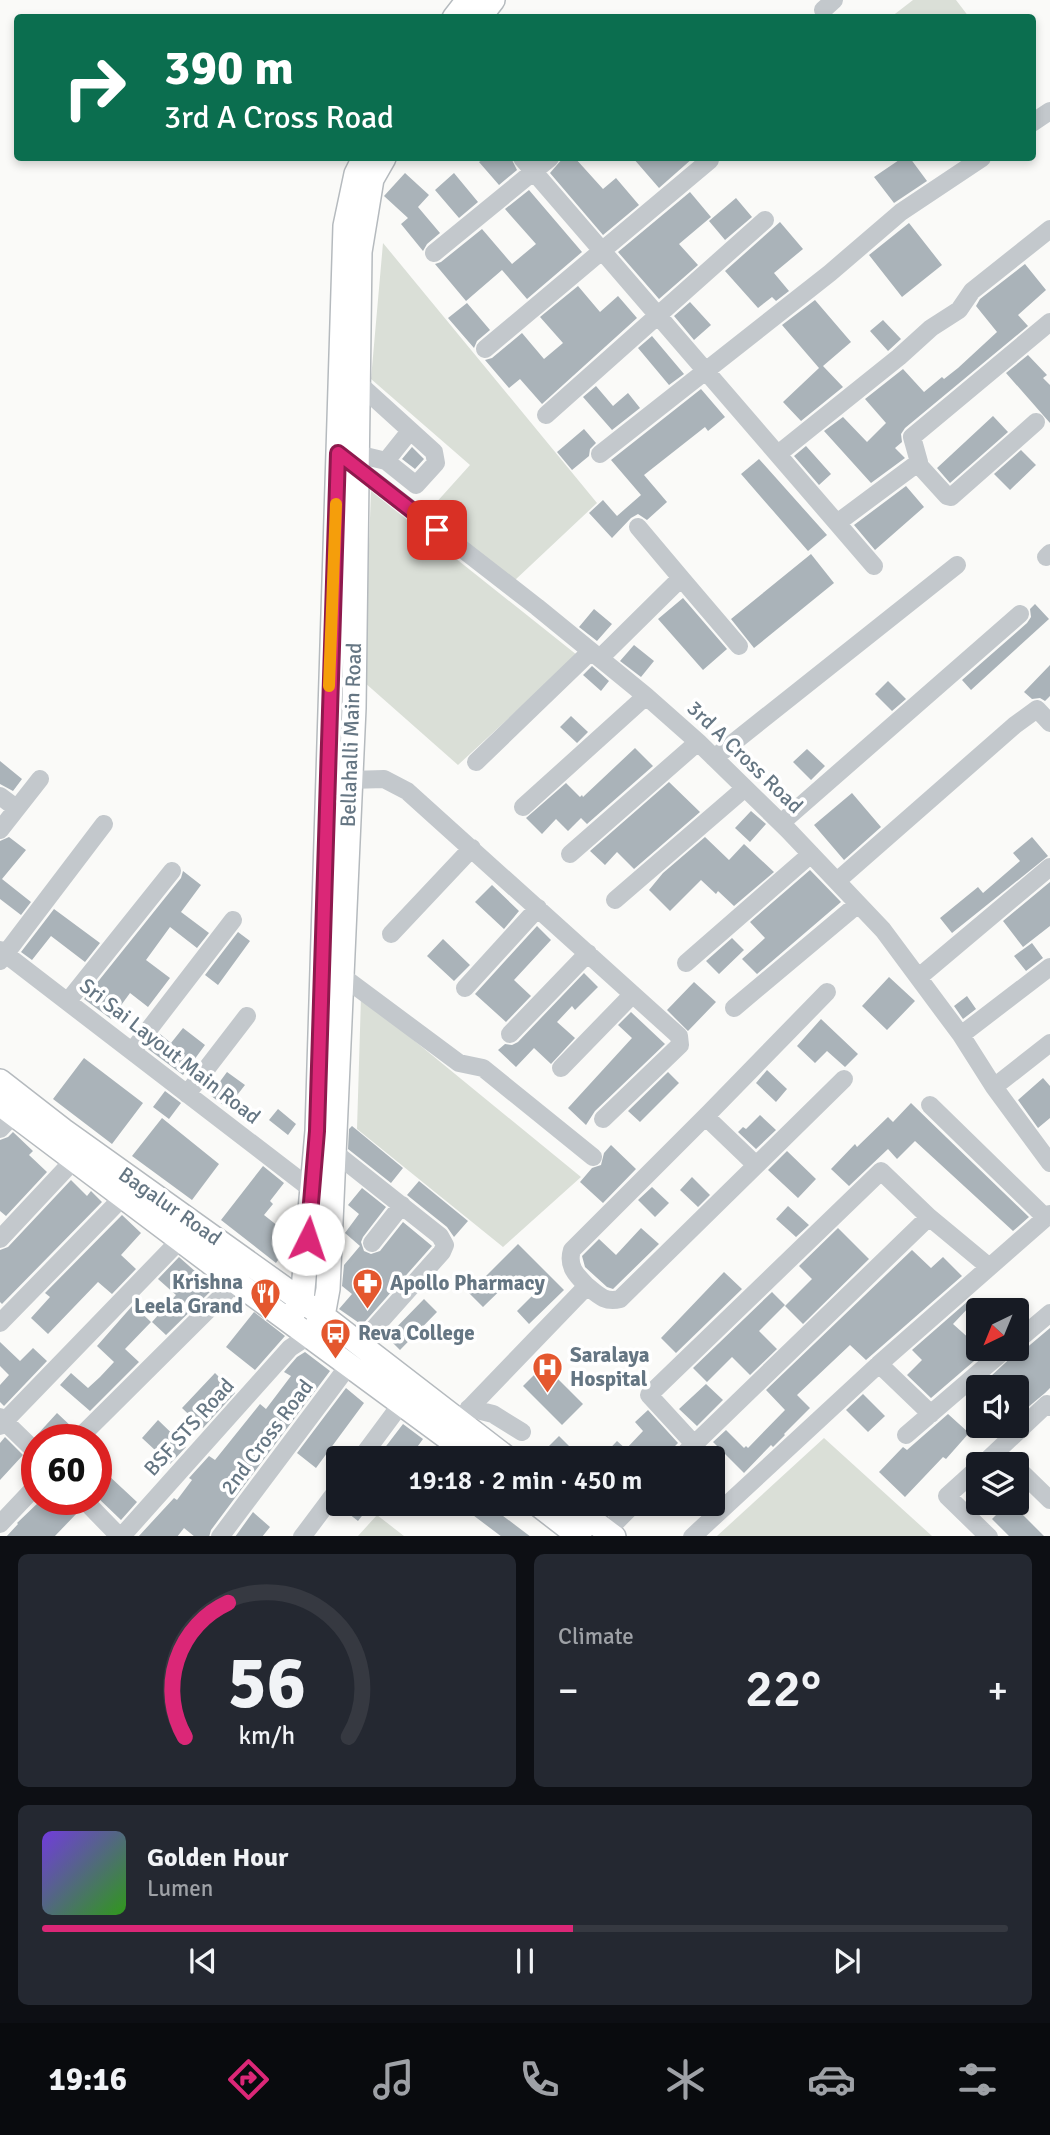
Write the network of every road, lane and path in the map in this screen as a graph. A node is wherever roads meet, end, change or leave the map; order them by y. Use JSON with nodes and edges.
{"nodes":[{"id":1,"x":468,"y":0,"type":"edge"},
{"id":2,"x":494,"y":0,"type":"edge"},
{"id":3,"x":457,"y":14,"type":"edge"},
{"id":4,"x":482,"y":14,"type":"edge"},
{"id":5,"x":362,"y":161,"type":"edge"},
{"id":6,"x":382,"y":161,"type":"edge"},
{"id":7,"x":708,"y":161,"type":"edge"},
{"id":8,"x":978,"y":161,"type":"edge"},
{"id":9,"x":528,"y":164,"type":"edge"},
{"id":10,"x":765,"y":220,"type":"dead end"},
{"id":11,"x":1050,"y":229,"type":"edge"},
{"id":12,"x":602,"y":250,"type":"junction"},
{"id":13,"x":434,"y":253,"type":"dead end"},
{"id":14,"x":657,"y":314,"type":"junction"},
{"id":15,"x":1047,"y":329,"type":"edge"},
{"id":16,"x":485,"y":349,"type":"dead end"},
{"id":17,"x":706,"y":372,"type":"junction"},
{"id":18,"x":358,"y":383,"type":"junction"},
{"id":19,"x":546,"y":415,"type":"dead end"},
{"id":20,"x":1036,"y":422,"type":"dead end"},
{"id":21,"x":410,"y":431,"type":"junction"},
{"id":22,"x":600,"y":454,"type":"dead end"},
{"id":23,"x":778,"y":454,"type":"junction"},
{"id":24,"x":351,"y":458,"type":"junction"},
{"id":25,"x":386,"y":461,"type":"junction"},
{"id":26,"x":918,"y":463,"type":"junction"},
{"id":27,"x":837,"y":523,"type":"junction"},
{"id":28,"x":638,"y":527,"type":"dead end"},
{"id":29,"x":957,"y":565,"type":"dead end"},
{"id":30,"x":874,"y":566,"type":"dead end"},
{"id":31,"x":681,"y":578,"type":"junction"},
{"id":32,"x":1020,"y":614,"type":"dead end"},
{"id":33,"x":739,"y":646,"type":"dead end"},
{"id":34,"x":595,"y":654,"type":"junction"},
{"id":35,"x":646,"y":696,"type":"junction"},
{"id":36,"x":1050,"y":723,"type":"edge"},
{"id":37,"x":698,"y":742,"type":"junction"},
{"id":38,"x":714,"y":758,"type":"junction"},
{"id":39,"x":477,"y":762,"type":"dead end"},
{"id":40,"x":40,"y":779,"type":"dead end"},
{"id":41,"x":350,"y":780,"type":"junction"},
{"id":42,"x":745,"y":788,"type":"junction"},
{"id":43,"x":0,"y":796,"type":"edge"},
{"id":44,"x":523,"y":807,"type":"dead end"},
{"id":45,"x":16,"y":808,"type":"junction"},
{"id":46,"x":781,"y":823,"type":"junction"},
{"id":47,"x":104,"y":824,"type":"dead end"},
{"id":48,"x":0,"y":830,"type":"edge"},
{"id":49,"x":472,"y":848,"type":"junction"},
{"id":50,"x":570,"y":854,"type":"dead end"},
{"id":51,"x":811,"y":854,"type":"junction"},
{"id":52,"x":1050,"y":867,"type":"edge"},
{"id":53,"x":172,"y":871,"type":"dead end"},
{"id":54,"x":837,"y":881,"type":"junction"},
{"id":55,"x":615,"y":900,"type":"dead end"},
{"id":56,"x":859,"y":904,"type":"junction"},
{"id":57,"x":538,"y":908,"type":"junction"},
{"id":58,"x":233,"y":920,"type":"dead end"},
{"id":59,"x":391,"y":934,"type":"dead end"},
{"id":60,"x":587,"y":953,"type":"junction"},
{"id":61,"x":2,"y":955,"type":"edge"},
{"id":62,"x":686,"y":963,"type":"dead end"},
{"id":63,"x":1050,"y":967,"type":"edge"},
{"id":64,"x":341,"y":976,"type":"junction"},
{"id":65,"x":919,"y":977,"type":"junction"},
{"id":66,"x":465,"y":988,"type":"dead end"},
{"id":67,"x":827,"y":992,"type":"dead end"},
{"id":68,"x":632,"y":995,"type":"junction"},
{"id":69,"x":68,"y":1001,"type":"junction"},
{"id":70,"x":734,"y":1007,"type":"dead end"},
{"id":71,"x":247,"y":1016,"type":"dead end"},
{"id":72,"x":509,"y":1034,"type":"dead end"},
{"id":73,"x":961,"y":1035,"type":"junction"},
{"id":74,"x":1050,"y":1043,"type":"edge"},
{"id":75,"x":133,"y":1050,"type":"junction"},
{"id":76,"x":561,"y":1068,"type":"dead end"},
{"id":77,"x":844,"y":1079,"type":"dead end"},
{"id":78,"x":0,"y":1081,"type":"edge"},
{"id":79,"x":994,"y":1087,"type":"junction"},
{"id":80,"x":187,"y":1094,"type":"junction"},
{"id":81,"x":930,"y":1105,"type":"dead end"},
{"id":82,"x":5,"y":1116,"type":"edge"},
{"id":83,"x":706,"y":1117,"type":"junction"},
{"id":84,"x":603,"y":1119,"type":"dead end"},
{"id":85,"x":334,"y":1152,"type":"junction"},
{"id":86,"x":593,"y":1157,"type":"dead end"},
{"id":87,"x":74,"y":1160,"type":"junction"},
{"id":88,"x":1050,"y":1163,"type":"edge"},
{"id":89,"x":756,"y":1165,"type":"junction"},
{"id":90,"x":311,"y":1189,"type":"junction"},
{"id":91,"x":123,"y":1197,"type":"junction"},
{"id":92,"x":402,"y":1205,"type":"junction"},
{"id":93,"x":1048,"y":1215,"type":"edge"},
{"id":94,"x":929,"y":1217,"type":"junction"},
{"id":95,"x":0,"y":1239,"type":"edge"},
{"id":96,"x":180,"y":1240,"type":"junction"},
{"id":97,"x":372,"y":1243,"type":"dead end"},
{"id":98,"x":988,"y":1266,"type":"junction"},
{"id":99,"x":236,"y":1282,"type":"junction"},
{"id":100,"x":587,"y":1286,"type":"junction"},
{"id":101,"x":302,"y":1301,"type":"junction"},
{"id":102,"x":1050,"y":1313,"type":"edge"},
{"id":103,"x":288,"y":1321,"type":"junction"},
{"id":104,"x":0,"y":1323,"type":"edge"},
{"id":105,"x":317,"y":1325,"type":"junction"},
{"id":106,"x":1029,"y":1330,"type":"edge"},
{"id":107,"x":290,"y":1348,"type":"junction"},
{"id":108,"x":354,"y":1354,"type":"junction"},
{"id":109,"x":991,"y":1362,"type":"edge"},
{"id":110,"x":879,"y":1364,"type":"junction"},
{"id":111,"x":401,"y":1404,"type":"junction"},
{"id":112,"x":1050,"y":1407,"type":"edge"},
{"id":113,"x":463,"y":1414,"type":"junction"},
{"id":114,"x":931,"y":1414,"type":"junction"},
{"id":115,"x":2,"y":1422,"type":"edge"},
{"id":116,"x":93,"y":1424,"type":"edge"},
{"id":117,"x":522,"y":1432,"type":"dead end"},
{"id":118,"x":906,"y":1435,"type":"dead end"},
{"id":119,"x":21,"y":1439,"type":"edge"},
{"id":120,"x":694,"y":1444,"type":"joint"},
{"id":121,"x":370,"y":1446,"type":"edge"},
{"id":122,"x":459,"y":1446,"type":"edge"},
{"id":123,"x":495,"y":1446,"type":"edge"},
{"id":124,"x":998,"y":1450,"type":"joint"},
{"id":125,"x":996,"y":1452,"type":"edge"},
{"id":126,"x":966,"y":1479,"type":"edge"},
{"id":127,"x":1029,"y":1480,"type":"edge"},
{"id":128,"x":1050,"y":1500,"type":"edge"},
{"id":129,"x":21,"y":1502,"type":"edge"},
{"id":130,"x":326,"y":1505,"type":"edge"},
{"id":131,"x":966,"y":1514,"type":"edge"},
{"id":132,"x":99,"y":1515,"type":"edge"},
{"id":133,"x":967,"y":1515,"type":"edge"},
{"id":134,"x":553,"y":1516,"type":"edge"},
{"id":135,"x":587,"y":1516,"type":"edge"},
{"id":136,"x":625,"y":1516,"type":"edge"},
{"id":137,"x":0,"y":1524,"type":"edge"},
{"id":138,"x":611,"y":1534,"type":"edge"},
{"id":139,"x":121,"y":1536,"type":"edge"},
{"id":140,"x":220,"y":1536,"type":"edge"},
{"id":141,"x":302,"y":1536,"type":"edge"},
{"id":142,"x":580,"y":1536,"type":"edge"},
{"id":143,"x":692,"y":1536,"type":"edge"},
{"id":144,"x":989,"y":1536,"type":"edge"}],
"edges":[{"from":1,"to":3,"type":"main road"},
{"from":2,"to":4,"type":"main road"},
{"from":5,"to":24,"type":"main road","name":"Bellahalli Main Road"},
{"from":6,"to":18,"type":"main road","name":"Bellahalli Main Road"},
{"from":7,"to":12,"type":"street"},
{"from":8,"to":17,"type":"street"},
{"from":9,"to":12,"type":"street"},
{"from":9,"to":13,"type":"street"},
{"from":10,"to":14,"type":"street"},
{"from":11,"to":23,"type":"street"},
{"from":12,"to":14,"type":"street"},
{"from":12,"to":16,"type":"street"},
{"from":14,"to":17,"type":"street"},
{"from":14,"to":19,"type":"street"},
{"from":15,"to":26,"type":"street"},
{"from":17,"to":22,"type":"street"},
{"from":17,"to":23,"type":"street"},
{"from":18,"to":21,"type":"street"},
{"from":18,"to":24,"type":"main road","name":"Bellahalli Main Road"},
{"from":20,"to":26,"type":"street"},
{"from":21,"to":25,"type":"street"},
{"from":21,"to":25,"type":"street"},
{"from":23,"to":27,"type":"street"},
{"from":24,"to":25,"type":"street"},
{"from":24,"to":34,"type":"street","name":"3rd A Cross Road"},
{"from":24,"to":41,"type":"main road","name":"Bellahalli Main Road"},
{"from":24,"to":90,"type":"main road","name":"Bellahalli Main Road"},
{"from":26,"to":27,"type":"street"},
{"from":27,"to":30,"type":"street"},
{"from":28,"to":31,"type":"street"},
{"from":29,"to":38,"type":"street"},
{"from":31,"to":33,"type":"street"},
{"from":31,"to":34,"type":"street"},
{"from":32,"to":46,"type":"street"},
{"from":34,"to":35,"type":"street","name":"3rd A Cross Road"},
{"from":34,"to":39,"type":"street"},
{"from":35,"to":37,"type":"street","name":"3rd A Cross Road"},
{"from":35,"to":44,"type":"street"},
{"from":36,"to":54,"type":"street"},
{"from":37,"to":38,"type":"street","name":"3rd A Cross Road"},
{"from":37,"to":50,"type":"street"},
{"from":38,"to":42,"type":"street","name":"3rd A Cross Road"},
{"from":40,"to":45,"type":"street"},
{"from":41,"to":49,"type":"street"},
{"from":41,"to":64,"type":"main road","name":"Bellahalli Main Road"},
{"from":42,"to":46,"type":"street","name":"3rd A Cross Road"},
{"from":42,"to":55,"type":"street"},
{"from":43,"to":45,"type":"street"},
{"from":45,"to":48,"type":"street"},
{"from":46,"to":51,"type":"street","name":"3rd A Cross Road"},
{"from":47,"to":61,"type":"street"},
{"from":49,"to":57,"type":"street"},
{"from":49,"to":59,"type":"street"},
{"from":51,"to":54,"type":"street","name":"3rd A Cross Road"},
{"from":51,"to":62,"type":"street"},
{"from":52,"to":65,"type":"street"},
{"from":53,"to":69,"type":"street"},
{"from":54,"to":56,"type":"street","name":"3rd A Cross Road"},
{"from":56,"to":65,"type":"street","name":"3rd A Cross Road"},
{"from":56,"to":70,"type":"street"},
{"from":57,"to":60,"type":"street"},
{"from":57,"to":66,"type":"street"},
{"from":58,"to":75,"type":"street"},
{"from":60,"to":68,"type":"street"},
{"from":60,"to":72,"type":"street"},
{"from":61,"to":69,"type":"street","name":"Sri Sai Layout Main Road"},
{"from":63,"to":73,"type":"street"},
{"from":64,"to":85,"type":"main road","name":"Bellahalli Main Road"},
{"from":64,"to":86,"type":"street"},
{"from":65,"to":73,"type":"street","name":"3rd A Cross Road"},
{"from":67,"to":83,"type":"street"},
{"from":68,"to":76,"type":"street"},
{"from":68,"to":84,"type":"street"},
{"from":69,"to":75,"type":"street","name":"Sri Sai Layout Main Road"},
{"from":71,"to":80,"type":"street"},
{"from":73,"to":79,"type":"street","name":"3rd A Cross Road"},
{"from":74,"to":79,"type":"street"},
{"from":75,"to":80,"type":"street","name":"Sri Sai Layout Main Road"},
{"from":77,"to":89,"type":"street"},
{"from":78,"to":101,"type":"main road","name":"Bagalur Road"},
{"from":79,"to":88,"type":"street","name":"3rd A Cross Road"},
{"from":80,"to":90,"type":"street","name":"Sri Sai Layout Main Road"},
{"from":81,"to":93,"type":"street"},
{"from":82,"to":87,"type":"main road","name":"Bagalur Road"},
{"from":83,"to":89,"type":"street"},
{"from":83,"to":100,"type":"street"},
{"from":85,"to":92,"type":"street"},
{"from":85,"to":105,"type":"main road","name":"Bellahalli Main Road"},
{"from":87,"to":91,"type":"main road","name":"Bagalur Road"},
{"from":87,"to":95,"type":"street"},
{"from":89,"to":100,"type":"street"},
{"from":90,"to":101,"type":"main road","name":"Bellahalli Main Road"},
{"from":91,"to":96,"type":"main road","name":"Bagalur Road"},
{"from":91,"to":104,"type":"street"},
{"from":92,"to":97,"type":"street"},
{"from":92,"to":108,"type":"street","name":"2nd Cross Road"},
{"from":93,"to":98,"type":"street"},
{"from":94,"to":98,"type":"street"},
{"from":94,"to":120,"type":"street"},
{"from":94,"to":120,"type":"street"},
{"from":96,"to":99,"type":"main road","name":"Bagalur Road"},
{"from":96,"to":115,"type":"street"},
{"from":98,"to":110,"type":"street"},
{"from":99,"to":103,"type":"main road","name":"Bagalur Road"},
{"from":99,"to":116,"type":"street"},
{"from":100,"to":113,"type":"street"},
{"from":101,"to":103,"type":"main road"},
{"from":101,"to":105,"type":"main road","name":"Bagalur Road"},
{"from":102,"to":106,"type":"street"},
{"from":103,"to":105,"type":"main road","name":"Bagalur Road"},
{"from":103,"to":107,"type":"street"},
{"from":105,"to":107,"type":"street","name":"BSF STS Road"},
{"from":105,"to":108,"type":"main road","name":"Bagalur Road"},
{"from":107,"to":139,"type":"street","name":"BSF STS Road"},
{"from":108,"to":111,"type":"main road","name":"Bagalur Road"},
{"from":108,"to":113,"type":"main road","name":"Bagalur Road"},
{"from":108,"to":140,"type":"street","name":"2nd Cross Road"},
{"from":109,"to":114,"type":"street"},
{"from":110,"to":114,"type":"street"},
{"from":110,"to":143,"type":"street"},
{"from":111,"to":121,"type":"street"},
{"from":111,"to":122,"type":"main road","name":"Bagalur Road"},
{"from":112,"to":124,"type":"street"},
{"from":113,"to":117,"type":"street"},
{"from":113,"to":123,"type":"main road","name":"Bagalur Road"},
{"from":114,"to":118,"type":"street"},
{"from":115,"to":119,"type":"street"},
{"from":124,"to":125,"type":"street"},
{"from":126,"to":131,"type":"street"},
{"from":127,"to":128,"type":"street"},
{"from":129,"to":137,"type":"street"},
{"from":130,"to":141,"type":"street"},
{"from":132,"to":139,"type":"street"},
{"from":133,"to":144,"type":"street"},
{"from":134,"to":142,"type":"main road"},
{"from":135,"to":138,"type":"main road"},
{"from":136,"to":138,"type":"street"}]}
